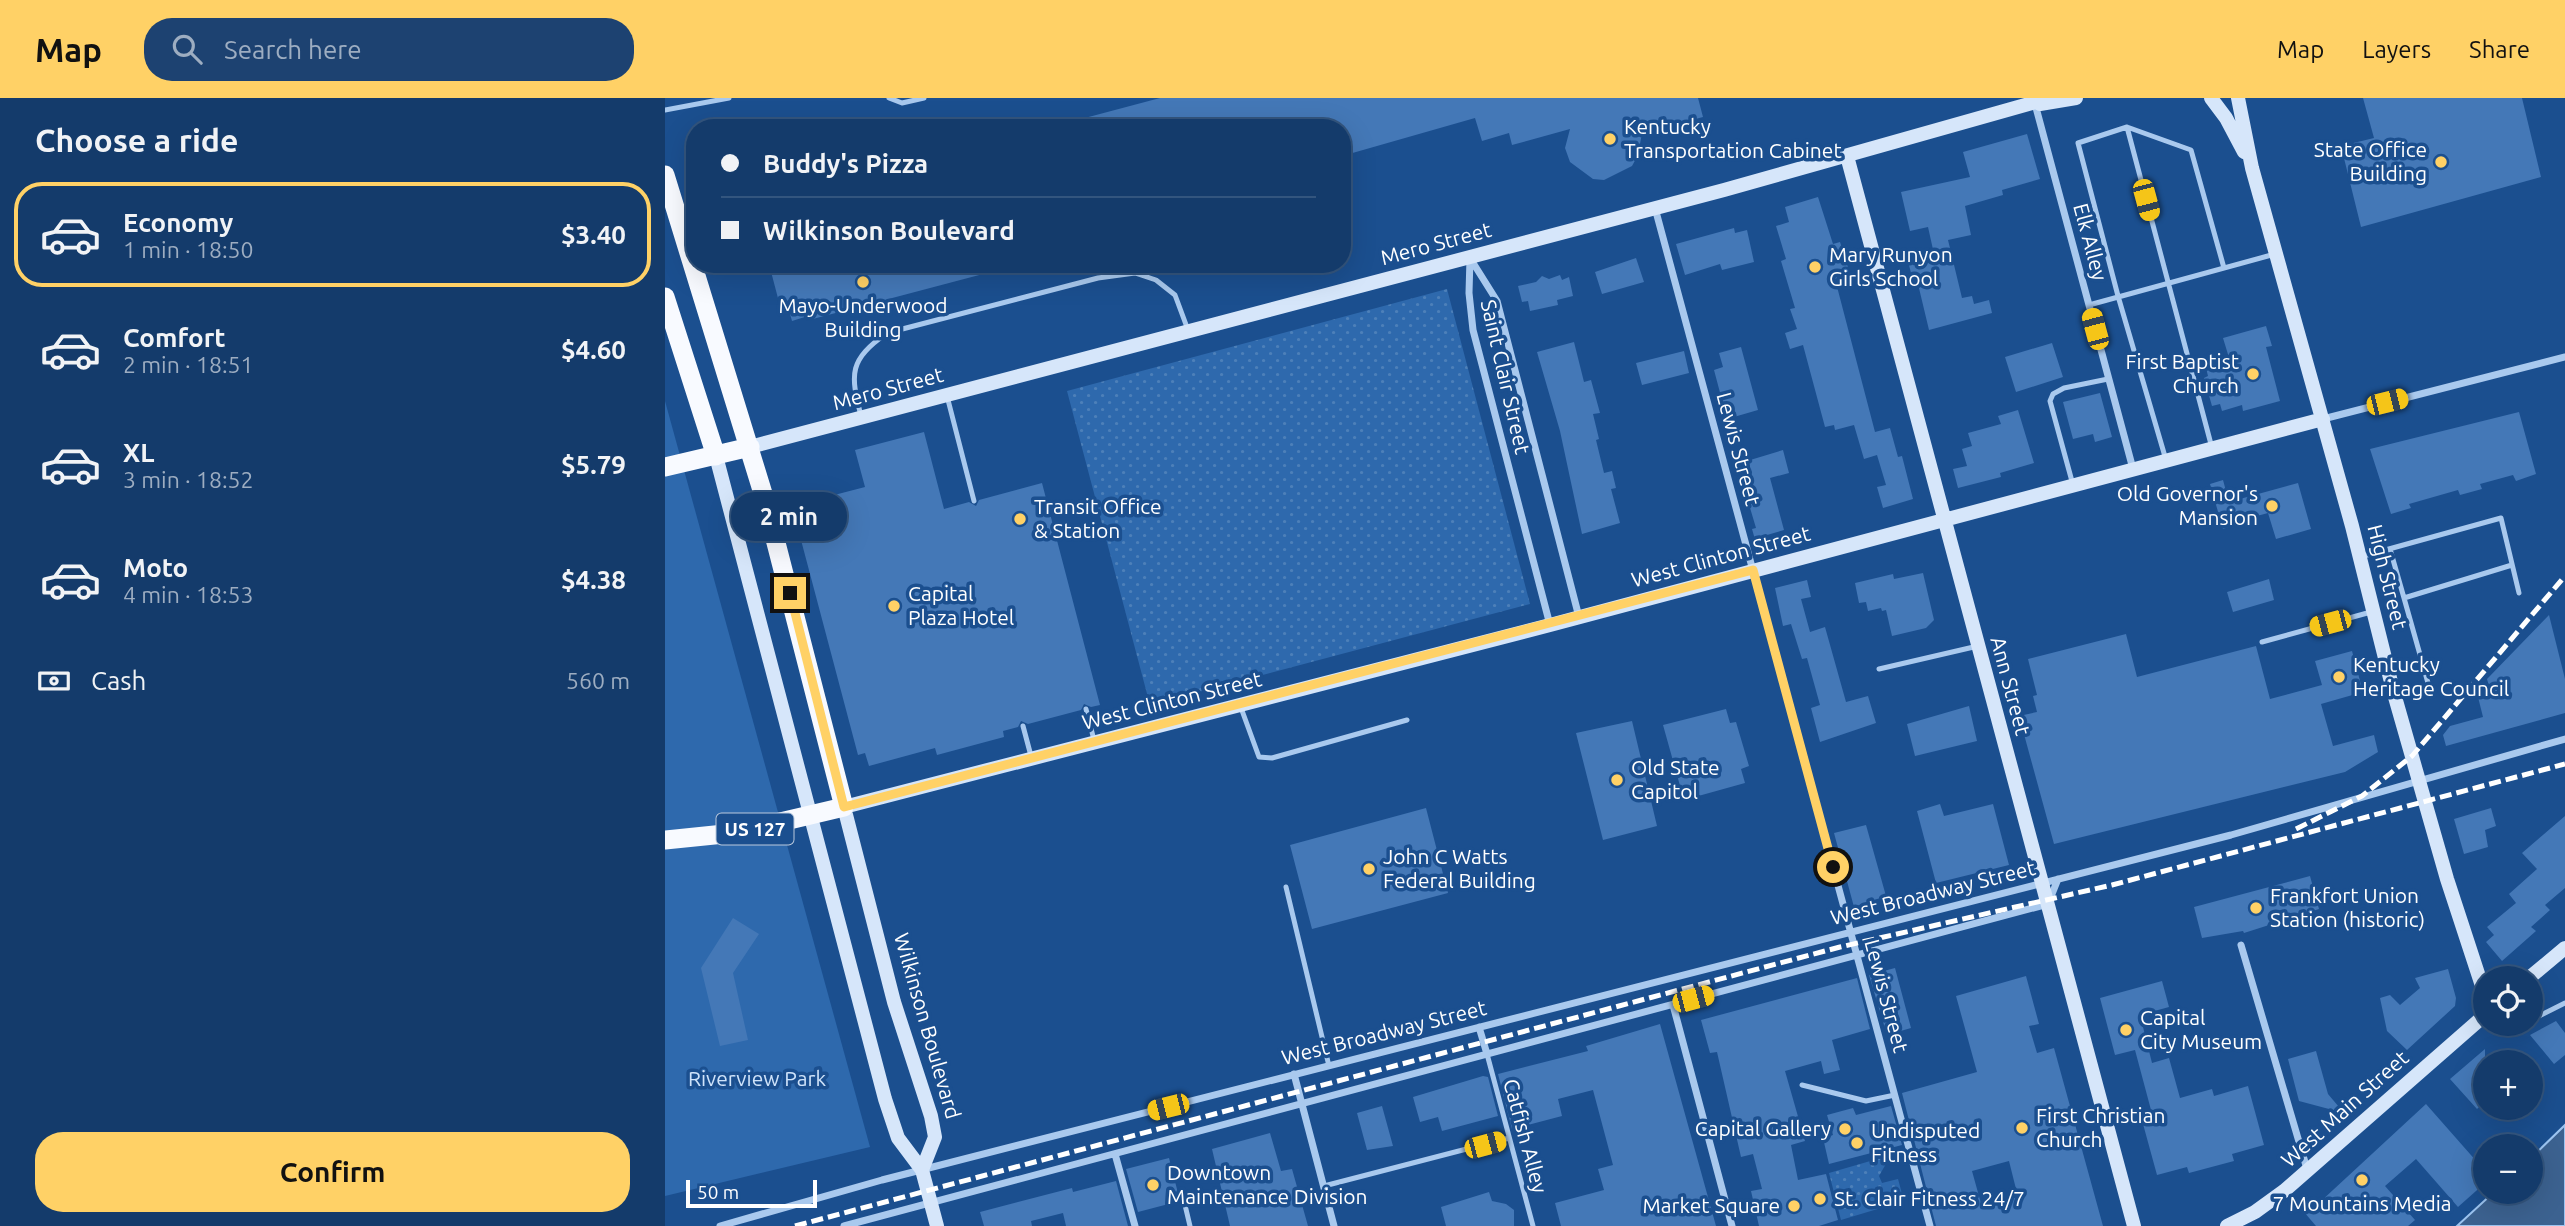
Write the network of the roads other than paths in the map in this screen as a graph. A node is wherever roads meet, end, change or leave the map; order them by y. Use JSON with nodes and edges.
{"nodes":[{"id":1,"x":729,"y":98,"type":"edge"},
{"id":2,"x":889,"y":98,"type":"edge"},
{"id":3,"x":924,"y":98,"type":"edge"},
{"id":4,"x":2050,"y":98,"type":"edge"},
{"id":5,"x":2076,"y":98,"type":"edge"},
{"id":6,"x":2211,"y":98,"type":"edge"},
{"id":7,"x":2238,"y":98,"type":"edge"},
{"id":8,"x":2035,"y":104,"type":"junction"},
{"id":9,"x":665,"y":110,"type":"edge"},
{"id":10,"x":2127,"y":127,"type":"junction"},
{"id":11,"x":1847,"y":156,"type":"junction"},
{"id":12,"x":2252,"y":168,"type":"junction"},
{"id":13,"x":665,"y":175,"type":"edge"},
{"id":14,"x":1655,"y":208,"type":"junction"},
{"id":15,"x":686,"y":242,"type":"edge"},
{"id":16,"x":2278,"y":254,"type":"junction"},
{"id":17,"x":1470,"y":257,"type":"junction"},
{"id":18,"x":2224,"y":268,"type":"junction"},
{"id":19,"x":696,"y":273,"type":"edge"},
{"id":20,"x":2168,"y":283,"type":"junction"},
{"id":21,"x":2118,"y":296,"type":"junction"},
{"id":22,"x":665,"y":297,"type":"edge"},
{"id":23,"x":2089,"y":304,"type":"junction"},
{"id":24,"x":1188,"y":330,"type":"junction"},
{"id":25,"x":2565,"y":357,"type":"edge"},
{"id":26,"x":2108,"y":379,"type":"junction"},
{"id":27,"x":947,"y":395,"type":"junction"},
{"id":28,"x":862,"y":417,"type":"junction"},
{"id":29,"x":2323,"y":419,"type":"junction"},
{"id":30,"x":750,"y":447,"type":"junction"},
{"id":31,"x":2212,"y":448,"type":"junction"},
{"id":32,"x":716,"y":456,"type":"junction"},
{"id":33,"x":2166,"y":460,"type":"junction"},
{"id":34,"x":665,"y":467,"type":"edge"},
{"id":35,"x":2133,"y":470,"type":"junction"},
{"id":36,"x":2073,"y":485,"type":"junction"},
{"id":37,"x":974,"y":501,"type":"dead end"},
{"id":38,"x":1943,"y":520,"type":"junction"},
{"id":39,"x":2390,"y":549,"type":"junction"},
{"id":40,"x":2360,"y":557,"type":"junction"},
{"id":41,"x":2512,"y":565,"type":"junction"},
{"id":42,"x":1753,"y":570,"type":"junction"},
{"id":43,"x":2519,"y":593,"type":"dead end"},
{"id":44,"x":2403,"y":598,"type":"junction"},
{"id":45,"x":2374,"y":611,"type":"junction"},
{"id":46,"x":1579,"y":617,"type":"junction"},
{"id":47,"x":1550,"y":625,"type":"junction"},
{"id":48,"x":2262,"y":642,"type":"dead end"},
{"id":49,"x":1978,"y":646,"type":"junction"},
{"id":50,"x":1879,"y":669,"type":"dead end"},
{"id":51,"x":2428,"y":683,"type":"dead end"},
{"id":52,"x":1240,"y":705,"type":"junction"},
{"id":53,"x":1086,"y":709,"type":"dead end"},
{"id":54,"x":1407,"y":720,"type":"dead end"},
{"id":55,"x":1023,"y":726,"type":"dead end"},
{"id":56,"x":2565,"y":739,"type":"edge"},
{"id":57,"x":1095,"y":743,"type":"junction"},
{"id":58,"x":1032,"y":759,"type":"junction"},
{"id":59,"x":2419,"y":780,"type":"junction"},
{"id":60,"x":844,"y":807,"type":"junction"},
{"id":61,"x":811,"y":815,"type":"junction"},
{"id":62,"x":665,"y":840,"type":"edge"},
{"id":63,"x":2058,"y":879,"type":"junction"},
{"id":64,"x":2042,"y":883,"type":"junction"},
{"id":65,"x":1286,"y":887,"type":"dead end"},
{"id":66,"x":2048,"y":904,"type":"junction"},
{"id":67,"x":1850,"y":932,"type":"junction"},
{"id":68,"x":2241,"y":945,"type":"dead end"},
{"id":69,"x":2565,"y":948,"type":"edge"},
{"id":70,"x":1857,"y":956,"type":"junction"},
{"id":71,"x":2476,"y":966,"type":"edge"},
{"id":72,"x":2543,"y":966,"type":"edge"},
{"id":73,"x":2565,"y":1003,"type":"edge"},
{"id":74,"x":1673,"y":1005,"type":"junction"},
{"id":75,"x":2543,"y":1014,"type":"edge"},
{"id":76,"x":2473,"y":1026,"type":"edge"},
{"id":77,"x":1479,"y":1027,"type":"junction"},
{"id":78,"x":1487,"y":1054,"type":"junction"},
{"id":79,"x":1329,"y":1066,"type":"junction"},
{"id":80,"x":1294,"y":1074,"type":"junction"},
{"id":81,"x":1802,"y":1085,"type":"dead end"},
{"id":82,"x":1895,"y":1095,"type":"junction"},
{"id":83,"x":1301,"y":1104,"type":"junction"},
{"id":84,"x":1509,"y":1138,"type":"junction"},
{"id":85,"x":1115,"y":1154,"type":"junction"},
{"id":86,"x":922,"y":1170,"type":"junction"},
{"id":87,"x":2307,"y":1170,"type":"junction"},
{"id":88,"x":1324,"y":1186,"type":"junction"},
{"id":89,"x":931,"y":1203,"type":"junction"},
{"id":90,"x":1185,"y":1205,"type":"dead end"},
{"id":91,"x":720,"y":1226,"type":"edge"},
{"id":92,"x":844,"y":1226,"type":"edge"},
{"id":93,"x":937,"y":1226,"type":"edge"},
{"id":94,"x":1135,"y":1226,"type":"edge"},
{"id":95,"x":1190,"y":1226,"type":"edge"},
{"id":96,"x":1334,"y":1226,"type":"edge"},
{"id":97,"x":1533,"y":1226,"type":"edge"},
{"id":98,"x":1732,"y":1226,"type":"edge"},
{"id":99,"x":1930,"y":1226,"type":"edge"},
{"id":100,"x":2134,"y":1226,"type":"edge"},
{"id":101,"x":2227,"y":1226,"type":"edge"}],
"edges":[{"from":1,"to":9,"type":"lane"},
{"from":2,"to":3,"type":"lane"},
{"from":4,"to":8,"type":"main road","name":"Mero Street"},
{"from":5,"to":8,"type":"main road"},
{"from":6,"to":12,"type":"main road","name":"High Street"},
{"from":7,"to":12,"type":"main road","name":"High Street"},
{"from":8,"to":11,"type":"main road","name":"Mero Street"},
{"from":8,"to":23,"type":"street","name":"Elk Alley"},
{"from":10,"to":18,"type":"lane"},
{"from":10,"to":20,"type":"lane"},
{"from":10,"to":21,"type":"lane"},
{"from":11,"to":14,"type":"main road","name":"Mero Street"},
{"from":11,"to":38,"type":"main road","name":"Ann Street"},
{"from":12,"to":16,"type":"main road","name":"High Street"},
{"from":13,"to":15,"type":"highway","name":"Wilkinson Boulevard"},
{"from":14,"to":17,"type":"main road","name":"Mero Street"},
{"from":14,"to":42,"type":"street","name":"Lewis Street"},
{"from":16,"to":18,"type":"lane"},
{"from":16,"to":29,"type":"main road","name":"High Street"},
{"from":17,"to":24,"type":"main road","name":"Mero Street"},
{"from":17,"to":46,"type":"street","name":"Saint Clair Street"},
{"from":17,"to":47,"type":"street","name":"Saint Clair Street"},
{"from":18,"to":20,"type":"lane"},
{"from":19,"to":30,"type":"highway","name":"Wilkinson Boulevard"},
{"from":20,"to":21,"type":"lane"},
{"from":20,"to":31,"type":"lane"},
{"from":21,"to":23,"type":"lane"},
{"from":21,"to":33,"type":"lane"},
{"from":22,"to":32,"type":"highway"},
{"from":23,"to":26,"type":"street","name":"Elk Alley"},
{"from":24,"to":27,"type":"main road","name":"Mero Street"},
{"from":24,"to":28,"type":"lane"},
{"from":25,"to":29,"type":"street","name":"West Clinton Street"},
{"from":26,"to":35,"type":"street","name":"Elk Alley"},
{"from":26,"to":36,"type":"lane"},
{"from":27,"to":28,"type":"main road","name":"Mero Street"},
{"from":27,"to":37,"type":"lane"},
{"from":28,"to":30,"type":"main road","name":"Mero Street"},
{"from":29,"to":31,"type":"main road","name":"West Clinton Street"},
{"from":29,"to":40,"type":"main road","name":"High Street"},
{"from":30,"to":32,"type":"highway"},
{"from":30,"to":60,"type":"highway","name":"Wilkinson Boulevard"},
{"from":31,"to":33,"type":"main road","name":"West Clinton Street"},
{"from":32,"to":34,"type":"highway"},
{"from":32,"to":61,"type":"main road"},
{"from":33,"to":35,"type":"main road","name":"West Clinton Street"},
{"from":35,"to":36,"type":"main road","name":"West Clinton Street"},
{"from":36,"to":38,"type":"main road","name":"West Clinton Street"},
{"from":38,"to":42,"type":"main road","name":"West Clinton Street"},
{"from":38,"to":49,"type":"main road","name":"Ann Street"},
{"from":39,"to":40,"type":"lane"},
{"from":39,"to":41,"type":"lane"},
{"from":39,"to":44,"type":"lane"},
{"from":40,"to":45,"type":"main road","name":"High Street"},
{"from":41,"to":43,"type":"lane"},
{"from":41,"to":44,"type":"lane"},
{"from":42,"to":46,"type":"main road","name":"West Clinton Street"},
{"from":42,"to":67,"type":"street","name":"Lewis Street"},
{"from":44,"to":51,"type":"lane"},
{"from":45,"to":48,"type":"lane"},
{"from":45,"to":59,"type":"main road","name":"High Street"},
{"from":46,"to":47,"type":"main road","name":"West Clinton Street"},
{"from":47,"to":52,"type":"main road","name":"West Clinton Street"},
{"from":49,"to":50,"type":"lane"},
{"from":49,"to":64,"type":"main road","name":"Ann Street"},
{"from":52,"to":54,"type":"lane"},
{"from":52,"to":57,"type":"main road","name":"West Clinton Street"},
{"from":53,"to":57,"type":"lane"},
{"from":55,"to":58,"type":"lane"},
{"from":56,"to":59,"type":"street","name":"West Broadway Street"},
{"from":57,"to":58,"type":"main road","name":"West Clinton Street"},
{"from":58,"to":60,"type":"main road","name":"West Clinton Street"},
{"from":59,"to":63,"type":"street","name":"West Broadway Street"},
{"from":59,"to":71,"type":"main road","name":"High Street"},
{"from":60,"to":61,"type":"highway","number":"US 127"},
{"from":60,"to":86,"type":"main road","name":"Wilkinson Boulevard"},
{"from":61,"to":62,"type":"highway","number":"US 127"},
{"from":61,"to":86,"type":"main road"},
{"from":63,"to":64,"type":"street","name":"West Broadway Street"},
{"from":63,"to":66,"type":"street","name":"West Broadway Street"},
{"from":64,"to":66,"type":"main road","name":"Ann Street"},
{"from":64,"to":67,"type":"street","name":"West Broadway Street"},
{"from":65,"to":79,"type":"lane"},
{"from":66,"to":70,"type":"street","name":"West Broadway Street"},
{"from":66,"to":100,"type":"main road","name":"Ann Street"},
{"from":67,"to":70,"type":"street","name":"Lewis Street"},
{"from":67,"to":77,"type":"street","name":"West Broadway Street"},
{"from":68,"to":87,"type":"street"},
{"from":69,"to":72,"type":"main road"},
{"from":70,"to":74,"type":"street","name":"West Broadway Street"},
{"from":70,"to":82,"type":"street","name":"Lewis Street"},
{"from":73,"to":75,"type":"lane"},
{"from":74,"to":78,"type":"street","name":"West Broadway Street"},
{"from":74,"to":98,"type":"street"},
{"from":76,"to":87,"type":"main road","name":"West Main Street"},
{"from":77,"to":78,"type":"street"},
{"from":77,"to":79,"type":"street","name":"West Broadway Street"},
{"from":78,"to":83,"type":"street","name":"West Broadway Street"},
{"from":78,"to":84,"type":"lane","name":"Catfish Alley"},
{"from":79,"to":80,"type":"street","name":"West Broadway Street"},
{"from":80,"to":83,"type":"street"},
{"from":80,"to":86,"type":"street","name":"West Broadway Street"},
{"from":81,"to":82,"type":"lane"},
{"from":82,"to":99,"type":"street","name":"Lewis Street"},
{"from":83,"to":85,"type":"street","name":"West Broadway Street"},
{"from":83,"to":88,"type":"street"},
{"from":84,"to":88,"type":"lane"},
{"from":84,"to":97,"type":"lane","name":"Catfish Alley"},
{"from":85,"to":89,"type":"street","name":"West Broadway Street"},
{"from":85,"to":94,"type":"street"},
{"from":86,"to":89,"type":"main road"},
{"from":86,"to":91,"type":"street","name":"West Broadway Street"},
{"from":87,"to":101,"type":"main road","name":"West Main Street"},
{"from":88,"to":96,"type":"street"},
{"from":89,"to":92,"type":"street","name":"West Broadway Street"},
{"from":89,"to":93,"type":"main road"},
{"from":90,"to":95,"type":"lane"}]}
